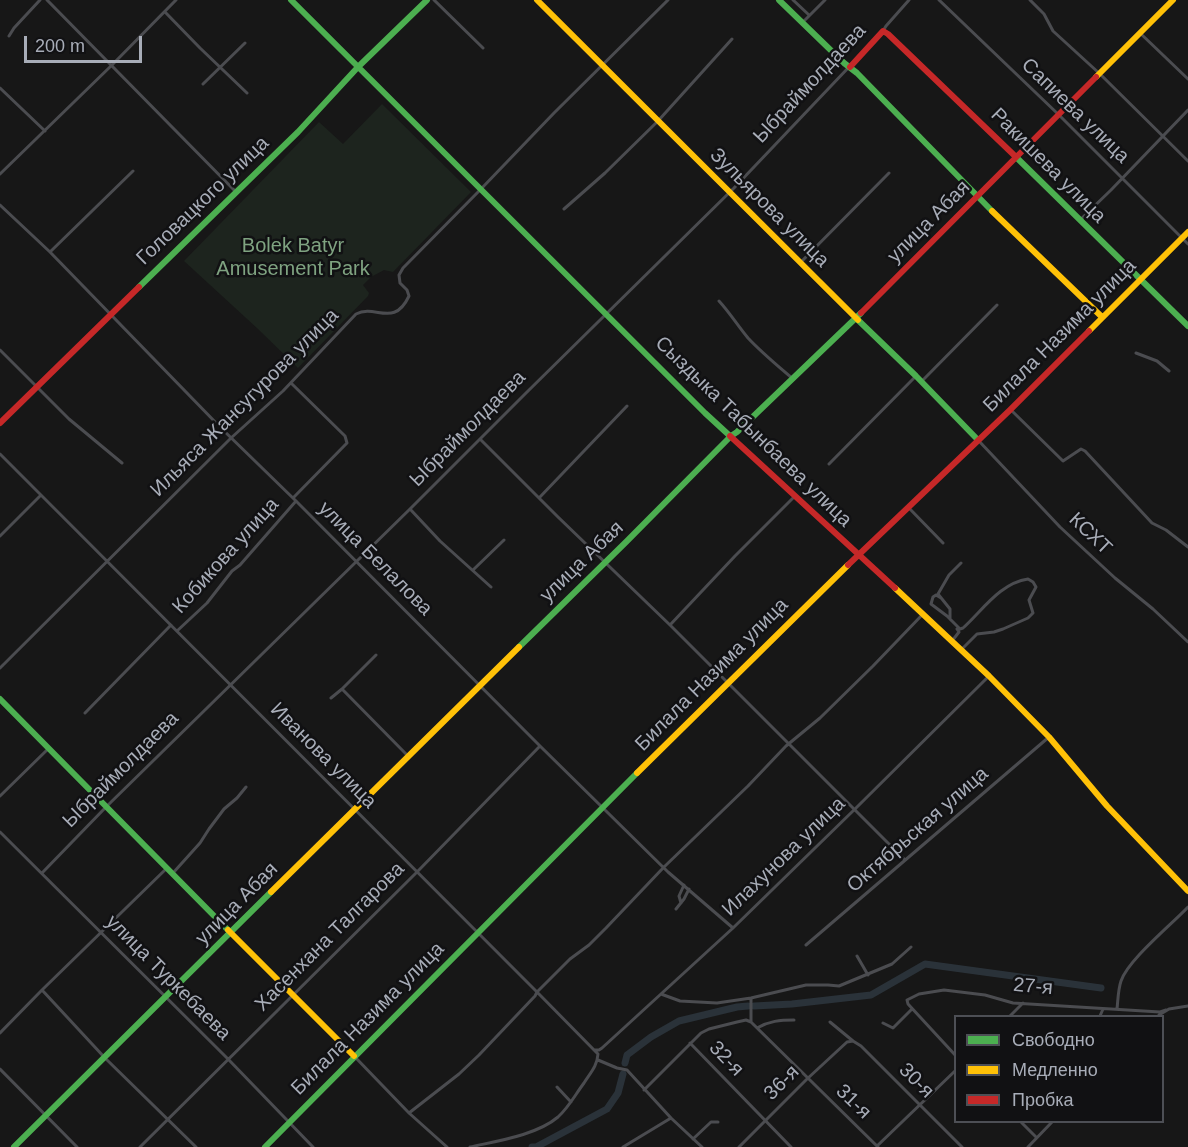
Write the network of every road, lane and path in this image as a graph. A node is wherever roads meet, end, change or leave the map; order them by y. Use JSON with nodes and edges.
{"nodes":[{"id":1,"x":40,"y":0,"type":"edge"},
{"id":2,"x":47,"y":0,"type":"edge"},
{"id":3,"x":176,"y":0,"type":"edge"},
{"id":4,"x":291,"y":0,"type":"edge"},
{"id":5,"x":427,"y":0,"type":"edge"},
{"id":6,"x":434,"y":0,"type":"edge"},
{"id":7,"x":537,"y":0,"type":"edge"},
{"id":8,"x":668,"y":0,"type":"edge"},
{"id":9,"x":779,"y":0,"type":"edge"},
{"id":10,"x":793,"y":0,"type":"edge"},
{"id":11,"x":825,"y":0,"type":"edge"},
{"id":12,"x":909,"y":0,"type":"edge"},
{"id":13,"x":939,"y":0,"type":"edge"},
{"id":14,"x":1030,"y":0,"type":"edge"},
{"id":15,"x":1173,"y":0,"type":"edge"},
{"id":16,"x":165,"y":12,"type":"junction"},
{"id":17,"x":810,"y":16,"type":"junction"},
{"id":18,"x":802,"y":23,"type":"junction"},
{"id":19,"x":883,"y":31,"type":"junction"},
{"id":20,"x":1140,"y":33,"type":"junction"},
{"id":21,"x":9,"y":36,"type":"dead end"},
{"id":22,"x":732,"y":39,"type":"dead end"},
{"id":23,"x":245,"y":44,"type":"dead end"},
{"id":24,"x":483,"y":48,"type":"dead end"},
{"id":25,"x":112,"y":65,"type":"junction"},
{"id":26,"x":603,"y":65,"type":"junction"},
{"id":27,"x":358,"y":67,"type":"junction"},
{"id":28,"x":850,"y":67,"type":"junction"},
{"id":29,"x":220,"y":68,"type":"junction"},
{"id":30,"x":1100,"y":74,"type":"junction"},
{"id":31,"x":1188,"y":80,"type":"edge"},
{"id":32,"x":203,"y":84,"type":"dead end"},
{"id":33,"x":0,"y":88,"type":"edge"},
{"id":34,"x":246,"y":93,"type":"dead end"},
{"id":35,"x":1188,"y":110,"type":"edge"},
{"id":36,"x":1059,"y":115,"type":"junction"},
{"id":37,"x":658,"y":121,"type":"junction"},
{"id":38,"x":45,"y":131,"type":"junction"},
{"id":39,"x":1163,"y":136,"type":"junction"},
{"id":40,"x":1017,"y":158,"type":"junction"},
{"id":41,"x":1188,"y":161,"type":"edge"},
{"id":42,"x":133,"y":171,"type":"dead end"},
{"id":43,"x":889,"y":173,"type":"dead end"},
{"id":44,"x":0,"y":174,"type":"edge"},
{"id":45,"x":1122,"y":178,"type":"junction"},
{"id":46,"x":481,"y":189,"type":"junction"},
{"id":47,"x":236,"y":192,"type":"junction"},
{"id":48,"x":730,"y":192,"type":"junction"},
{"id":49,"x":978,"y":197,"type":"junction"},
{"id":50,"x":0,"y":205,"type":"edge"},
{"id":51,"x":564,"y":209,"type":"dead end"},
{"id":52,"x":1080,"y":220,"type":"junction"},
{"id":53,"x":1188,"y":232,"type":"edge"},
{"id":54,"x":1182,"y":238,"type":"junction"},
{"id":55,"x":1188,"y":244,"type":"edge"},
{"id":56,"x":50,"y":252,"type":"junction"},
{"id":57,"x":800,"y":263,"type":"junction"},
{"id":58,"x":1141,"y":280,"type":"junction"},
{"id":59,"x":719,"y":301,"type":"dead end"},
{"id":60,"x":996,"y":305,"type":"dead end"},
{"id":61,"x":111,"y":314,"type":"junction"},
{"id":62,"x":607,"y":314,"type":"junction"},
{"id":63,"x":1102,"y":317,"type":"junction"},
{"id":64,"x":856,"y":318,"type":"junction"},
{"id":65,"x":1188,"y":326,"type":"edge"},
{"id":66,"x":0,"y":350,"type":"edge"},
{"id":67,"x":1136,"y":353,"type":"dead end"},
{"id":68,"x":1169,"y":371,"type":"dead end"},
{"id":69,"x":794,"y":379,"type":"junction"},
{"id":70,"x":918,"y":379,"type":"junction"},
{"id":71,"x":291,"y":383,"type":"junction"},
{"id":72,"x":36,"y":387,"type":"junction"},
{"id":73,"x":627,"y":406,"type":"dead end"},
{"id":74,"x":1010,"y":410,"type":"junction"},
{"id":75,"x":0,"y":423,"type":"edge"},
{"id":76,"x":731,"y":436,"type":"junction"},
{"id":77,"x":231,"y":438,"type":"junction"},
{"id":78,"x":481,"y":440,"type":"junction"},
{"id":79,"x":978,"y":440,"type":"junction"},
{"id":80,"x":0,"y":454,"type":"edge"},
{"id":81,"x":122,"y":463,"type":"dead end"},
{"id":82,"x":829,"y":464,"type":"dead end"},
{"id":83,"x":41,"y":495,"type":"junction"},
{"id":84,"x":795,"y":496,"type":"junction"},
{"id":85,"x":539,"y":498,"type":"junction"},
{"id":86,"x":295,"y":499,"type":"junction"},
{"id":87,"x":908,"y":507,"type":"junction"},
{"id":88,"x":410,"y":509,"type":"junction"},
{"id":89,"x":0,"y":536,"type":"edge"},
{"id":90,"x":504,"y":540,"type":"dead end"},
{"id":91,"x":943,"y":543,"type":"dead end"},
{"id":92,"x":1188,"y":547,"type":"edge"},
{"id":93,"x":859,"y":554,"type":"junction"},
{"id":94,"x":107,"y":561,"type":"junction"},
{"id":95,"x":357,"y":561,"type":"junction"},
{"id":96,"x":606,"y":562,"type":"junction"},
{"id":97,"x":961,"y":563,"type":"dead end"},
{"id":98,"x":473,"y":570,"type":"junction"},
{"id":99,"x":491,"y":587,"type":"dead end"},
{"id":100,"x":941,"y":598,"type":"junction"},
{"id":101,"x":923,"y":614,"type":"junction"},
{"id":102,"x":950,"y":620,"type":"junction"},
{"id":103,"x":171,"y":625,"type":"junction"},
{"id":104,"x":670,"y":626,"type":"junction"},
{"id":105,"x":177,"y":631,"type":"junction"},
{"id":106,"x":952,"y":641,"type":"junction"},
{"id":107,"x":1188,"y":642,"type":"edge"},
{"id":108,"x":961,"y":650,"type":"junction"},
{"id":109,"x":376,"y":655,"type":"dead end"},
{"id":110,"x":0,"y":668,"type":"edge"},
{"id":111,"x":989,"y":676,"type":"junction"},
{"id":112,"x":231,"y":684,"type":"junction"},
{"id":113,"x":728,"y":684,"type":"junction"},
{"id":114,"x":479,"y":686,"type":"junction"},
{"id":115,"x":342,"y":689,"type":"junction"},
{"id":116,"x":331,"y":698,"type":"dead end"},
{"id":117,"x":0,"y":699,"type":"edge"},
{"id":118,"x":85,"y":713,"type":"dead end"},
{"id":119,"x":1049,"y":736,"type":"junction"},
{"id":120,"x":790,"y":744,"type":"junction"},
{"id":121,"x":540,"y":746,"type":"junction"},
{"id":122,"x":49,"y":749,"type":"junction"},
{"id":123,"x":408,"y":756,"type":"junction"},
{"id":124,"x":246,"y":787,"type":"dead end"},
{"id":125,"x":0,"y":796,"type":"edge"},
{"id":126,"x":106,"y":807,"type":"junction"},
{"id":127,"x":603,"y":807,"type":"junction"},
{"id":128,"x":855,"y":809,"type":"junction"},
{"id":129,"x":355,"y":810,"type":"junction"},
{"id":130,"x":0,"y":832,"type":"edge"},
{"id":131,"x":905,"y":860,"type":"junction"},
{"id":132,"x":664,"y":867,"type":"junction"},
{"id":133,"x":170,"y":871,"type":"junction"},
{"id":134,"x":417,"y":872,"type":"junction"},
{"id":135,"x":42,"y":873,"type":"junction"},
{"id":136,"x":1180,"y":882,"type":"junction"},
{"id":137,"x":684,"y":885,"type":"junction"},
{"id":138,"x":1188,"y":885,"type":"edge"},
{"id":139,"x":689,"y":889,"type":"junction"},
{"id":140,"x":1188,"y":891,"type":"edge"},
{"id":141,"x":681,"y":903,"type":"junction"},
{"id":142,"x":1188,"y":907,"type":"edge"},
{"id":143,"x":676,"y":909,"type":"dead end"},
{"id":144,"x":733,"y":928,"type":"junction"},
{"id":145,"x":477,"y":932,"type":"junction"},
{"id":146,"x":101,"y":933,"type":"junction"},
{"id":147,"x":231,"y":933,"type":"junction"},
{"id":148,"x":806,"y":945,"type":"dead end"},
{"id":149,"x":911,"y":947,"type":"dead end"},
{"id":150,"x":858,"y":956,"type":"dead end"},
{"id":151,"x":868,"y":975,"type":"junction"},
{"id":152,"x":42,"y":990,"type":"junction"},
{"id":153,"x":537,"y":992,"type":"junction"},
{"id":154,"x":661,"y":994,"type":"junction"},
{"id":155,"x":292,"y":995,"type":"junction"},
{"id":156,"x":166,"y":998,"type":"junction"},
{"id":157,"x":751,"y":998,"type":"junction"},
{"id":158,"x":1023,"y":1003,"type":"junction"},
{"id":159,"x":1188,"y":1006,"type":"edge"},
{"id":160,"x":912,"y":1009,"type":"junction"},
{"id":161,"x":1103,"y":1009,"type":"junction"},
{"id":162,"x":1117,"y":1009,"type":"junction"},
{"id":163,"x":1159,"y":1014,"type":"edge"},
{"id":164,"x":1012,"y":1015,"type":"edge"},
{"id":165,"x":1101,"y":1015,"type":"edge"},
{"id":166,"x":794,"y":1020,"type":"dead end"},
{"id":167,"x":751,"y":1022,"type":"junction"},
{"id":168,"x":830,"y":1022,"type":"dead end"},
{"id":169,"x":883,"y":1023,"type":"dead end"},
{"id":170,"x":757,"y":1028,"type":"junction"},
{"id":171,"x":0,"y":1033,"type":"edge"},
{"id":172,"x":847,"y":1036,"type":"junction"},
{"id":173,"x":853,"y":1041,"type":"junction"},
{"id":174,"x":847,"y":1042,"type":"junction"},
{"id":175,"x":690,"y":1044,"type":"junction"},
{"id":176,"x":594,"y":1050,"type":"junction"},
{"id":177,"x":954,"y":1054,"type":"edge"},
{"id":178,"x":354,"y":1056,"type":"junction"},
{"id":179,"x":105,"y":1058,"type":"junction"},
{"id":180,"x":228,"y":1059,"type":"junction"},
{"id":181,"x":598,"y":1060,"type":"junction"},
{"id":182,"x":0,"y":1069,"type":"edge"},
{"id":183,"x":954,"y":1072,"type":"edge"},
{"id":184,"x":807,"y":1079,"type":"junction"},
{"id":185,"x":557,"y":1088,"type":"dead end"},
{"id":186,"x":644,"y":1090,"type":"junction"},
{"id":187,"x":571,"y":1102,"type":"junction"},
{"id":188,"x":920,"y":1105,"type":"junction"},
{"id":189,"x":409,"y":1113,"type":"junction"},
{"id":190,"x":46,"y":1116,"type":"junction"},
{"id":191,"x":671,"y":1118,"type":"junction"},
{"id":192,"x":169,"y":1119,"type":"junction"},
{"id":193,"x":765,"y":1121,"type":"junction"},
{"id":194,"x":718,"y":1122,"type":"dead end"},
{"id":195,"x":290,"y":1123,"type":"junction"},
{"id":196,"x":1022,"y":1123,"type":"edge"},
{"id":197,"x":1051,"y":1123,"type":"edge"},
{"id":198,"x":1036,"y":1138,"type":"junction"},
{"id":199,"x":693,"y":1139,"type":"junction"},
{"id":200,"x":14,"y":1147,"type":"edge"},
{"id":201,"x":77,"y":1147,"type":"edge"},
{"id":202,"x":140,"y":1147,"type":"edge"},
{"id":203,"x":196,"y":1147,"type":"edge"},
{"id":204,"x":265,"y":1147,"type":"edge"},
{"id":205,"x":313,"y":1147,"type":"edge"},
{"id":206,"x":447,"y":1147,"type":"edge"},
{"id":207,"x":470,"y":1147,"type":"edge"},
{"id":208,"x":623,"y":1147,"type":"edge"},
{"id":209,"x":702,"y":1147,"type":"edge"},
{"id":210,"x":739,"y":1147,"type":"edge"},
{"id":211,"x":791,"y":1147,"type":"edge"},
{"id":212,"x":877,"y":1147,"type":"edge"},
{"id":213,"x":962,"y":1147,"type":"edge"},
{"id":214,"x":1028,"y":1147,"type":"edge"}],
"edges":[{"from":1,"to":21,"type":"street"},
{"from":2,"to":25,"type":"street"},
{"from":3,"to":16,"type":"street"},
{"from":4,"to":27,"type":"street","name":"Сыздыка Табынбаева улица"},
{"from":5,"to":27,"type":"street","name":"Головацкого улица"},
{"from":6,"to":24,"type":"street"},
{"from":7,"to":26,"type":"street","name":"Зульярова улица"},
{"from":8,"to":26,"type":"street","name":"Ильяса Жансугурова улица"},
{"from":9,"to":18,"type":"street"},
{"from":10,"to":17,"type":"street"},
{"from":11,"to":17,"type":"street"},
{"from":12,"to":19,"type":"street","name":"Ыбраймолдаева"},
{"from":13,"to":36,"type":"street","name":"Сапиева улица"},
{"from":14,"to":30,"type":"street"},
{"from":15,"to":20,"type":"street","name":"улица Абая"},
{"from":16,"to":25,"type":"street"},
{"from":16,"to":29,"type":"street"},
{"from":17,"to":18,"type":"street"},
{"from":18,"to":28,"type":"street"},
{"from":19,"to":28,"type":"street","name":"Ыбраймолдаева"},
{"from":19,"to":40,"type":"street","name":"Ракишева улица"},
{"from":20,"to":30,"type":"street","name":"улица Абая"},
{"from":20,"to":31,"type":"street"},
{"from":22,"to":37,"type":"street"},
{"from":23,"to":29,"type":"street"},
{"from":25,"to":38,"type":"street"},
{"from":25,"to":47,"type":"street"},
{"from":26,"to":37,"type":"street","name":"Зульярова улица"},
{"from":26,"to":46,"type":"street","name":"Ильяса Жансугурова улица"},
{"from":27,"to":46,"type":"street","name":"Сыздыка Табынбаева улица"},
{"from":27,"to":47,"type":"street","name":"Головацкого улица"},
{"from":28,"to":48,"type":"street","name":"Ыбраймолдаева"},
{"from":28,"to":49,"type":"street"},
{"from":29,"to":32,"type":"street"},
{"from":29,"to":34,"type":"street"},
{"from":30,"to":36,"type":"street","name":"улица Абая"},
{"from":30,"to":39,"type":"street"},
{"from":33,"to":38,"type":"street"},
{"from":35,"to":39,"type":"street"},
{"from":36,"to":40,"type":"street","name":"улица Абая"},
{"from":36,"to":45,"type":"street","name":"Сапиева улица"},
{"from":37,"to":48,"type":"street","name":"Зульярова улица"},
{"from":37,"to":51,"type":"street"},
{"from":38,"to":44,"type":"street"},
{"from":39,"to":41,"type":"street"},
{"from":39,"to":45,"type":"street"},
{"from":40,"to":49,"type":"street","name":"улица Абая"},
{"from":40,"to":52,"type":"street","name":"Ракишева улица"},
{"from":42,"to":56,"type":"street"},
{"from":43,"to":57,"type":"street"},
{"from":45,"to":52,"type":"street"},
{"from":45,"to":54,"type":"street","name":"Сапиева улица"},
{"from":46,"to":62,"type":"street","name":"Сыздыка Табынбаева улица"},
{"from":46,"to":71,"type":"street","name":"Ильяса Жансугурова улица"},
{"from":47,"to":61,"type":"street","name":"Головацкого улица"},
{"from":48,"to":57,"type":"street","name":"Зульярова улица"},
{"from":48,"to":62,"type":"street","name":"Ыбраймолдаева"},
{"from":49,"to":63,"type":"street"},
{"from":49,"to":64,"type":"street","name":"улица Абая"},
{"from":50,"to":56,"type":"street","name":"улица Белалова"},
{"from":52,"to":58,"type":"street","name":"Ракишева улица"},
{"from":53,"to":54,"type":"street","name":"Билала Назима улица"},
{"from":54,"to":55,"type":"street","name":"Сапиева улица"},
{"from":54,"to":58,"type":"street","name":"Билала Назима улица"},
{"from":56,"to":61,"type":"street","name":"улица Белалова"},
{"from":57,"to":64,"type":"street","name":"Зульярова улица"},
{"from":58,"to":63,"type":"street","name":"Билала Назима улица"},
{"from":58,"to":65,"type":"street","name":"Ракишева улица"},
{"from":59,"to":69,"type":"street"},
{"from":60,"to":70,"type":"street"},
{"from":61,"to":72,"type":"street","name":"Головацкого улица"},
{"from":61,"to":77,"type":"street","name":"улица Белалова"},
{"from":62,"to":76,"type":"street","name":"Сыздыка Табынбаева улица"},
{"from":62,"to":78,"type":"street","name":"Ыбраймолдаева"},
{"from":63,"to":74,"type":"street","name":"Билала Назима улица"},
{"from":64,"to":69,"type":"street","name":"улица Абая"},
{"from":64,"to":70,"type":"street","name":"Зульярова улица"},
{"from":66,"to":72,"type":"street"},
{"from":67,"to":68,"type":"street"},
{"from":69,"to":76,"type":"street","name":"улица Абая"},
{"from":70,"to":79,"type":"street","name":"Зульярова улица"},
{"from":70,"to":82,"type":"street"},
{"from":71,"to":77,"type":"street","name":"Ильяса Жансугурова улица"},
{"from":71,"to":86,"type":"street","name":"Кобикова улица"},
{"from":72,"to":75,"type":"street","name":"Головацкого улица"},
{"from":72,"to":81,"type":"street"},
{"from":73,"to":85,"type":"street"},
{"from":74,"to":79,"type":"street","name":"Билала Назима улица"},
{"from":74,"to":92,"type":"street"},
{"from":76,"to":84,"type":"street","name":"Сыздыка Табынбаева улица"},
{"from":76,"to":96,"type":"street","name":"улица Абая"},
{"from":77,"to":86,"type":"street","name":"улица Белалова"},
{"from":77,"to":94,"type":"street","name":"Ильяса Жансугурова улица"},
{"from":78,"to":85,"type":"street"},
{"from":78,"to":88,"type":"street","name":"Ыбраймолдаева"},
{"from":79,"to":87,"type":"street","name":"Билала Назима улица"},
{"from":79,"to":107,"type":"street","name":"КСХТ"},
{"from":80,"to":83,"type":"street","name":"Иванова улица"},
{"from":83,"to":89,"type":"street"},
{"from":83,"to":94,"type":"street","name":"Иванова улица"},
{"from":84,"to":93,"type":"street","name":"Сыздыка Табынбаева улица"},
{"from":84,"to":104,"type":"street"},
{"from":85,"to":96,"type":"street"},
{"from":86,"to":95,"type":"street","name":"улица Белалова"},
{"from":86,"to":105,"type":"street","name":"Кобикова улица"},
{"from":87,"to":91,"type":"street"},
{"from":87,"to":93,"type":"street","name":"Билала Назима улица"},
{"from":88,"to":95,"type":"street","name":"Ыбраймолдаева"},
{"from":88,"to":98,"type":"street"},
{"from":90,"to":98,"type":"street"},
{"from":93,"to":101,"type":"street","name":"Сыздыка Табынбаева улица"},
{"from":93,"to":113,"type":"street","name":"Билала Назима улица"},
{"from":94,"to":103,"type":"street","name":"Иванова улица"},
{"from":94,"to":110,"type":"street","name":"Ильяса Жансугурова улица"},
{"from":95,"to":112,"type":"street","name":"Ыбраймолдаева"},
{"from":95,"to":114,"type":"street","name":"улица Белалова"},
{"from":96,"to":104,"type":"street"},
{"from":96,"to":114,"type":"street","name":"улица Абая"},
{"from":97,"to":100,"type":"street"},
{"from":98,"to":99,"type":"street"},
{"from":100,"to":102,"type":"street"},
{"from":100,"to":102,"type":"street"},
{"from":101,"to":106,"type":"street","name":"Сыздыка Табынбаева улица"},
{"from":101,"to":120,"type":"street"},
{"from":102,"to":106,"type":"street"},
{"from":102,"to":108,"type":"street"},
{"from":103,"to":105,"type":"street","name":"Иванова улица"},
{"from":103,"to":118,"type":"street","name":"Кобикова улица"},
{"from":104,"to":113,"type":"street"},
{"from":105,"to":112,"type":"street","name":"Иванова улица"},
{"from":106,"to":108,"type":"street","name":"Сыздыка Табынбаева улица"},
{"from":108,"to":111,"type":"street","name":"Сыздыка Табынбаева улица"},
{"from":109,"to":115,"type":"street"},
{"from":111,"to":119,"type":"street","name":"Сыздыка Табынбаева улица"},
{"from":111,"to":128,"type":"street","name":"Илахунова улица"},
{"from":112,"to":126,"type":"street","name":"Ыбраймолдаева"},
{"from":112,"to":129,"type":"street","name":"Иванова улица"},
{"from":113,"to":120,"type":"street"},
{"from":113,"to":127,"type":"street","name":"Билала Назима улица"},
{"from":114,"to":121,"type":"street","name":"улица Белалова"},
{"from":114,"to":123,"type":"street","name":"улица Абая"},
{"from":115,"to":116,"type":"street"},
{"from":115,"to":123,"type":"street"},
{"from":117,"to":122,"type":"street"},
{"from":119,"to":131,"type":"street","name":"Октябрьская улица"},
{"from":119,"to":136,"type":"street","name":"Сыздыка Табынбаева улица"},
{"from":120,"to":128,"type":"street"},
{"from":120,"to":132,"type":"street"},
{"from":121,"to":127,"type":"street","name":"улица Белалова"},
{"from":121,"to":134,"type":"street","name":"Хасенхана Талгарова"},
{"from":122,"to":125,"type":"street"},
{"from":122,"to":126,"type":"street"},
{"from":123,"to":129,"type":"street","name":"улица Абая"},
{"from":124,"to":133,"type":"street"},
{"from":126,"to":133,"type":"street"},
{"from":126,"to":135,"type":"street","name":"Ыбраймолдаева"},
{"from":127,"to":132,"type":"street","name":"улица Белалова"},
{"from":127,"to":145,"type":"street","name":"Билала Назима улица"},
{"from":128,"to":131,"type":"street"},
{"from":128,"to":144,"type":"street","name":"Илахунова улица"},
{"from":129,"to":134,"type":"street","name":"Иванова улица"},
{"from":129,"to":147,"type":"street","name":"улица Абая"},
{"from":130,"to":135,"type":"street","name":"улица Туркебаева"},
{"from":131,"to":148,"type":"street","name":"Октябрьская улица"},
{"from":132,"to":137,"type":"street","name":"улица Белалова"},
{"from":132,"to":153,"type":"street"},
{"from":133,"to":146,"type":"street"},
{"from":133,"to":147,"type":"street"},
{"from":134,"to":145,"type":"street","name":"Иванова улица"},
{"from":134,"to":155,"type":"street","name":"Хасенхана Талгарова"},
{"from":135,"to":146,"type":"street","name":"улица Туркебаева"},
{"from":136,"to":138,"type":"street"},
{"from":136,"to":140,"type":"street","name":"Сыздыка Табынбаева улица"},
{"from":137,"to":139,"type":"street","name":"улица Белалова"},
{"from":137,"to":141,"type":"street"},
{"from":139,"to":141,"type":"street"},
{"from":139,"to":144,"type":"street","name":"улица Белалова"},
{"from":141,"to":143,"type":"street"},
{"from":142,"to":162,"type":"street"},
{"from":144,"to":154,"type":"street","name":"Илахунова улица"},
{"from":145,"to":153,"type":"street","name":"Иванова улица"},
{"from":145,"to":178,"type":"street","name":"Билала Назима улица"},
{"from":146,"to":152,"type":"street"},
{"from":146,"to":156,"type":"street","name":"улица Туркебаева"},
{"from":147,"to":155,"type":"street"},
{"from":147,"to":156,"type":"street","name":"улица Абая"},
{"from":149,"to":151,"type":"street"},
{"from":150,"to":151,"type":"street"},
{"from":151,"to":157,"type":"street"},
{"from":152,"to":171,"type":"street"},
{"from":152,"to":179,"type":"street"},
{"from":153,"to":176,"type":"street","name":"Иванова улица"},
{"from":153,"to":189,"type":"street"},
{"from":154,"to":157,"type":"street"},
{"from":154,"to":176,"type":"street","name":"Илахунова улица"},
{"from":155,"to":178,"type":"street"},
{"from":155,"to":180,"type":"street","name":"Хасенхана Талгарова"},
{"from":156,"to":179,"type":"street","name":"улица Абая"},
{"from":156,"to":180,"type":"street","name":"улица Туркебаева"},
{"from":157,"to":167,"type":"street"},
{"from":158,"to":160,"type":"street","name":"27-я"},
{"from":158,"to":161,"type":"street","name":"27-я"},
{"from":158,"to":164,"type":"street"},
{"from":159,"to":163,"type":"street"},
{"from":160,"to":169,"type":"street"},
{"from":160,"to":177,"type":"street"},
{"from":161,"to":162,"type":"street","name":"27-я"},
{"from":161,"to":165,"type":"street"},
{"from":162,"to":163,"type":"street","name":"27-я"},
{"from":166,"to":170,"type":"street"},
{"from":167,"to":170,"type":"street","name":"31-я"},
{"from":167,"to":175,"type":"street"},
{"from":168,"to":172,"type":"street","name":"30-я"},
{"from":170,"to":184,"type":"street","name":"31-я"},
{"from":172,"to":173,"type":"street","name":"30-я"},
{"from":172,"to":174,"type":"street"},
{"from":173,"to":174,"type":"street"},
{"from":173,"to":188,"type":"street","name":"30-я"},
{"from":174,"to":184,"type":"street","name":"36-я"},
{"from":175,"to":186,"type":"street"},
{"from":175,"to":193,"type":"street","name":"32-я"},
{"from":176,"to":181,"type":"street","name":"Иванова улица"},
{"from":178,"to":189,"type":"street"},
{"from":178,"to":195,"type":"street","name":"Билала Назима улица"},
{"from":179,"to":190,"type":"street","name":"улица Абая"},
{"from":179,"to":192,"type":"street"},
{"from":180,"to":192,"type":"street","name":"Хасенхана Талгарова"},
{"from":180,"to":195,"type":"street","name":"улица Туркебаева"},
{"from":181,"to":186,"type":"street"},
{"from":181,"to":187,"type":"street"},
{"from":182,"to":190,"type":"street"},
{"from":183,"to":188,"type":"street"},
{"from":184,"to":193,"type":"street","name":"36-я"},
{"from":184,"to":212,"type":"street","name":"31-я"},
{"from":185,"to":187,"type":"street"},
{"from":186,"to":191,"type":"street"},
{"from":187,"to":207,"type":"street"},
{"from":188,"to":212,"type":"street"},
{"from":188,"to":213,"type":"street","name":"30-я"},
{"from":189,"to":206,"type":"street"},
{"from":190,"to":200,"type":"street","name":"улица Абая"},
{"from":190,"to":201,"type":"street"},
{"from":191,"to":199,"type":"street"},
{"from":191,"to":208,"type":"street"},
{"from":192,"to":202,"type":"street","name":"Хасенхана Талгарова"},
{"from":192,"to":203,"type":"street"},
{"from":193,"to":210,"type":"street","name":"36-я"},
{"from":193,"to":211,"type":"street","name":"32-я"},
{"from":194,"to":199,"type":"street"},
{"from":195,"to":204,"type":"street","name":"Билала Назима улица"},
{"from":195,"to":205,"type":"street","name":"улица Туркебаева"},
{"from":196,"to":198,"type":"street"},
{"from":197,"to":198,"type":"street"},
{"from":198,"to":214,"type":"street"},
{"from":199,"to":209,"type":"street"}]}
